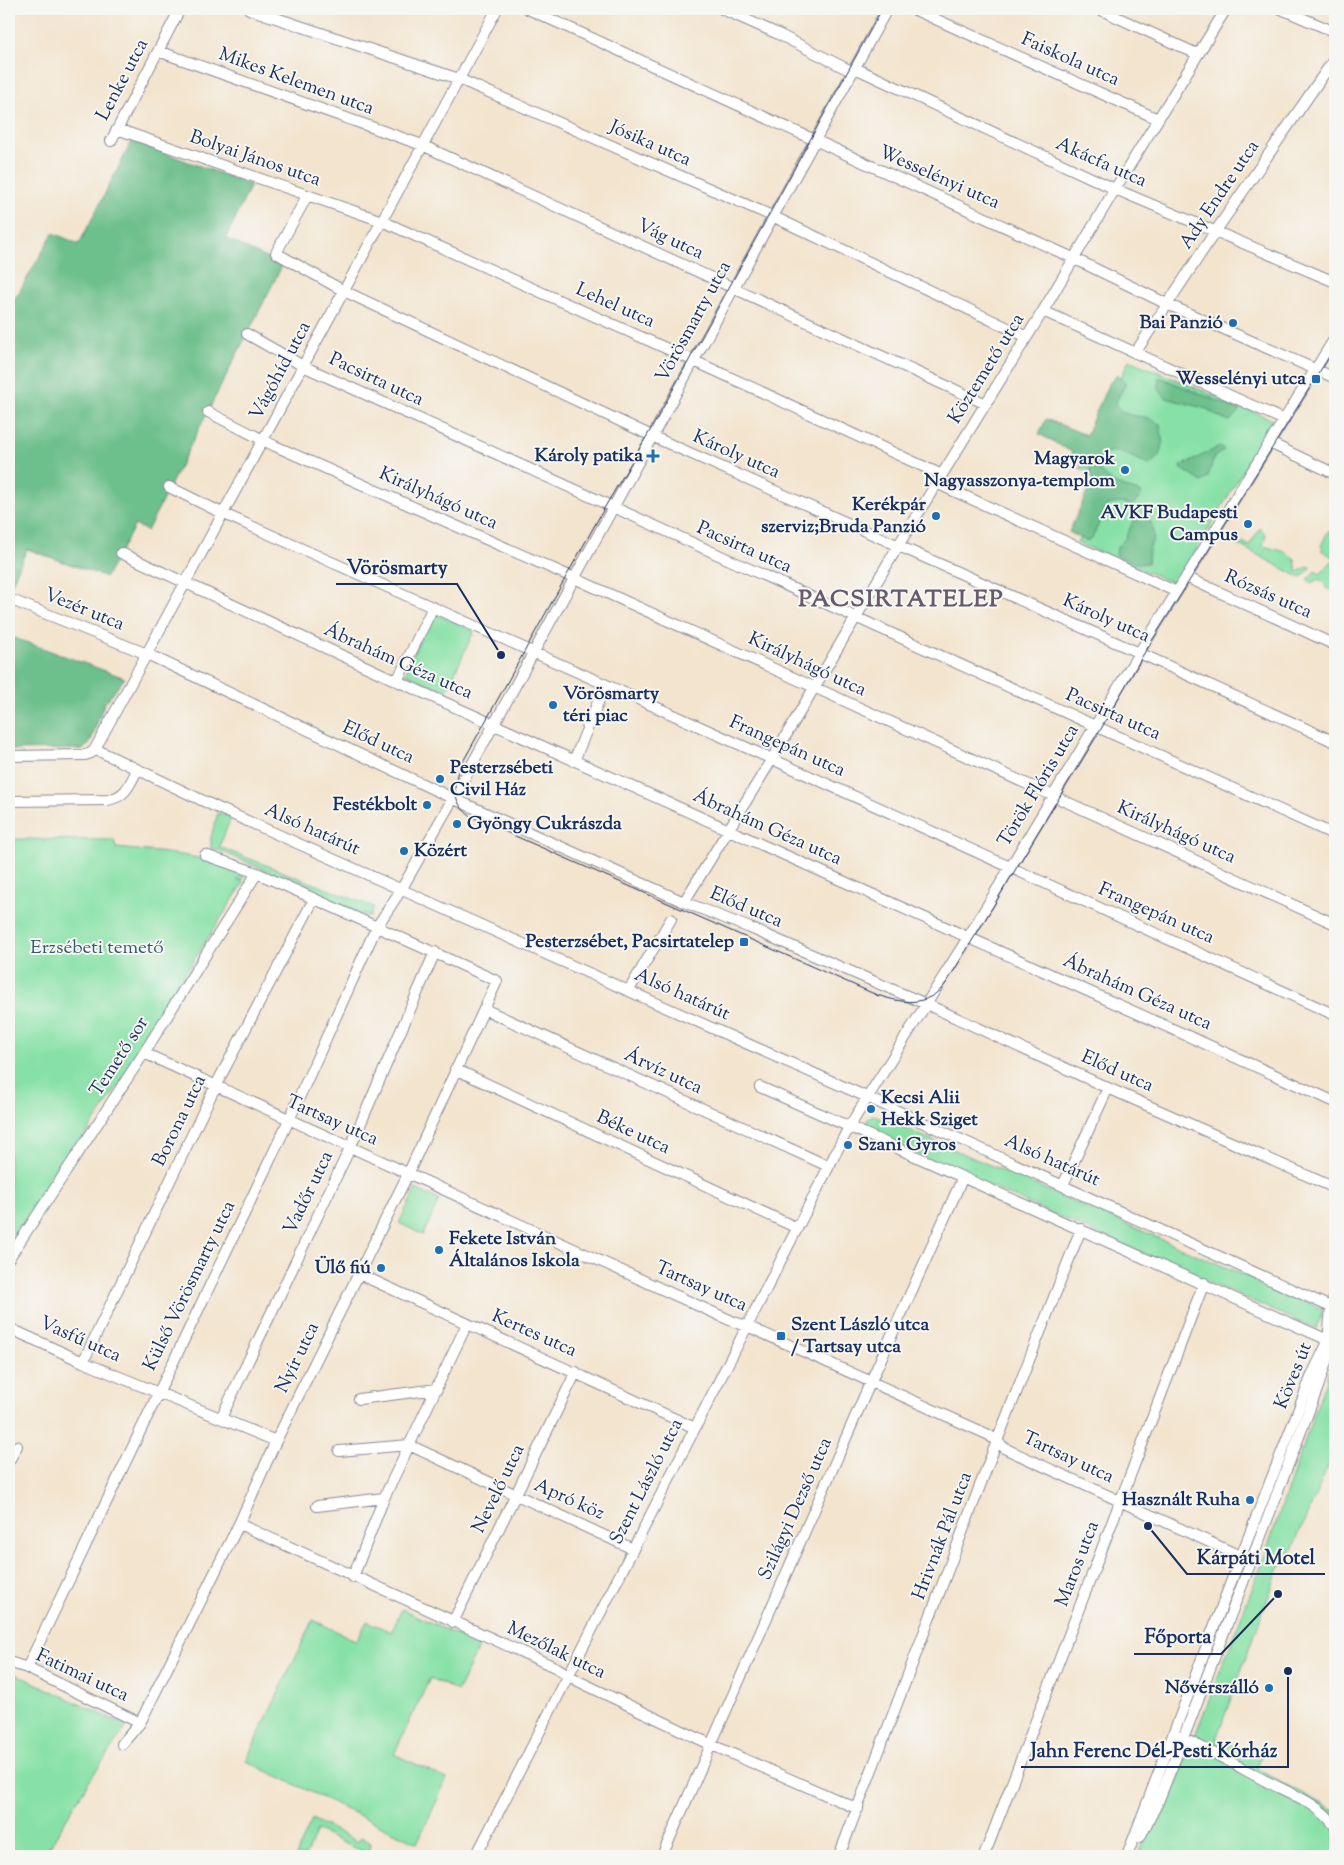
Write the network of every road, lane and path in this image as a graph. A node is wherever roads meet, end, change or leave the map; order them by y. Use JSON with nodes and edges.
{"nodes":[{"id":1,"x":180,"y":9,"type":"edge"},
{"id":2,"x":249,"y":9,"type":"edge"},
{"id":3,"x":497,"y":9,"type":"edge"},
{"id":4,"x":528,"y":9,"type":"edge"},
{"id":5,"x":722,"y":9,"type":"edge"},
{"id":6,"x":887,"y":9,"type":"edge"},
{"id":7,"x":913,"y":9,"type":"edge"},
{"id":8,"x":1099,"y":9,"type":"edge"},
{"id":9,"x":1226,"y":9,"type":"edge"},
{"id":10,"x":1281,"y":9,"type":"edge"},
{"id":11,"x":1335,"y":32,"type":"edge"},
{"id":12,"x":158,"y":51,"type":"junction"},
{"id":13,"x":1197,"y":54,"type":"junction"},
{"id":14,"x":1335,"y":58,"type":"edge"},
{"id":15,"x":854,"y":70,"type":"junction"},
{"id":16,"x":460,"y":79,"type":"junction"},
{"id":17,"x":1158,"y":119,"type":"junction"},
{"id":18,"x":117,"y":129,"type":"junction"},
{"id":19,"x":111,"y":141,"type":"dead end"},
{"id":20,"x":814,"y":141,"type":"junction"},
{"id":21,"x":422,"y":145,"type":"junction"},
{"id":22,"x":1115,"y":190,"type":"junction"},
{"id":23,"x":307,"y":196,"type":"junction"},
{"id":24,"x":772,"y":216,"type":"junction"},
{"id":25,"x":382,"y":221,"type":"junction"},
{"id":26,"x":1216,"y":232,"type":"junction"},
{"id":27,"x":1074,"y":258,"type":"junction"},
{"id":28,"x":1335,"y":282,"type":"edge"},
{"id":29,"x":732,"y":288,"type":"junction"},
{"id":30,"x":344,"y":291,"type":"junction"},
{"id":31,"x":1167,"y":304,"type":"junction"},
{"id":32,"x":1043,"y":311,"type":"junction"},
{"id":33,"x":247,"y":334,"type":"dead end"},
{"id":34,"x":1027,"y":337,"type":"junction"},
{"id":35,"x":1335,"y":338,"type":"edge"},
{"id":36,"x":1135,"y":353,"type":"junction"},
{"id":37,"x":693,"y":360,"type":"junction"},
{"id":38,"x":303,"y":366,"type":"junction"},
{"id":39,"x":1316,"y":369,"type":"junction"},
{"id":40,"x":1335,"y":378,"type":"edge"},
{"id":41,"x":986,"y":404,"type":"junction"},
{"id":42,"x":208,"y":412,"type":"dead end"},
{"id":43,"x":1284,"y":420,"type":"junction"},
{"id":44,"x":652,"y":436,"type":"junction"},
{"id":45,"x":264,"y":440,"type":"junction"},
{"id":46,"x":1270,"y":443,"type":"junction"},
{"id":47,"x":1335,"y":474,"type":"edge"},
{"id":48,"x":939,"y":479,"type":"junction"},
{"id":49,"x":169,"y":487,"type":"dead end"},
{"id":50,"x":612,"y":508,"type":"junction"},
{"id":51,"x":224,"y":514,"type":"junction"},
{"id":52,"x":898,"y":546,"type":"junction"},
{"id":53,"x":121,"y":553,"type":"dead end"},
{"id":54,"x":1186,"y":577,"type":"junction"},
{"id":55,"x":574,"y":578,"type":"junction"},
{"id":56,"x":186,"y":583,"type":"junction"},
{"id":57,"x":1177,"y":592,"type":"junction"},
{"id":58,"x":9,"y":599,"type":"edge"},
{"id":59,"x":433,"y":607,"type":"junction"},
{"id":60,"x":856,"y":617,"type":"junction"},
{"id":61,"x":1335,"y":645,"type":"edge"},
{"id":62,"x":533,"y":652,"type":"junction"},
{"id":63,"x":1139,"y":653,"type":"junction"},
{"id":64,"x":147,"y":654,"type":"junction"},
{"id":65,"x":396,"y":681,"type":"junction"},
{"id":66,"x":604,"y":685,"type":"junction"},
{"id":67,"x":814,"y":687,"type":"junction"},
{"id":68,"x":493,"y":724,"type":"junction"},
{"id":69,"x":1096,"y":727,"type":"junction"},
{"id":70,"x":1335,"y":742,"type":"edge"},
{"id":71,"x":95,"y":749,"type":"junction"},
{"id":72,"x":9,"y":756,"type":"edge"},
{"id":73,"x":772,"y":759,"type":"junction"},
{"id":74,"x":574,"y":760,"type":"junction"},
{"id":75,"x":137,"y":770,"type":"junction"},
{"id":76,"x":1053,"y":797,"type":"junction"},
{"id":77,"x":452,"y":798,"type":"junction"},
{"id":78,"x":9,"y":801,"type":"edge"},
{"id":79,"x":728,"y":830,"type":"junction"},
{"id":80,"x":1335,"y":836,"type":"edge"},
{"id":81,"x":205,"y":855,"type":"dead end"},
{"id":82,"x":1011,"y":867,"type":"junction"},
{"id":83,"x":257,"y":873,"type":"junction"},
{"id":84,"x":401,"y":890,"type":"junction"},
{"id":85,"x":314,"y":899,"type":"junction"},
{"id":86,"x":684,"y":902,"type":"junction"},
{"id":87,"x":671,"y":919,"type":"dead end"},
{"id":88,"x":1335,"y":924,"type":"edge"},
{"id":89,"x":376,"y":928,"type":"junction"},
{"id":90,"x":969,"y":936,"type":"junction"},
{"id":91,"x":435,"y":952,"type":"junction"},
{"id":92,"x":629,"y":990,"type":"junction"},
{"id":93,"x":926,"y":1004,"type":"junction"},
{"id":94,"x":484,"y":1009,"type":"junction"},
{"id":95,"x":1335,"y":1014,"type":"edge"},
{"id":96,"x":144,"y":1053,"type":"junction"},
{"id":97,"x":455,"y":1069,"type":"junction"},
{"id":98,"x":215,"y":1087,"type":"junction"},
{"id":99,"x":760,"y":1087,"type":"dead end"},
{"id":100,"x":1108,"y":1088,"type":"junction"},
{"id":101,"x":869,"y":1097,"type":"junction"},
{"id":102,"x":1335,"y":1102,"type":"edge"},
{"id":103,"x":289,"y":1120,"type":"junction"},
{"id":104,"x":850,"y":1126,"type":"junction"},
{"id":105,"x":350,"y":1148,"type":"junction"},
{"id":106,"x":828,"y":1166,"type":"junction"},
{"id":107,"x":408,"y":1174,"type":"junction"},
{"id":108,"x":963,"y":1177,"type":"junction"},
{"id":109,"x":1063,"y":1185,"type":"junction"},
{"id":110,"x":1335,"y":1188,"type":"edge"},
{"id":111,"x":797,"y":1228,"type":"junction"},
{"id":112,"x":1081,"y":1229,"type":"junction"},
{"id":113,"x":9,"y":1258,"type":"edge"},
{"id":114,"x":359,"y":1274,"type":"junction"},
{"id":115,"x":1204,"y":1283,"type":"junction"},
{"id":116,"x":1335,"y":1296,"type":"edge"},
{"id":117,"x":1333,"y":1308,"type":"edge"},
{"id":118,"x":467,"y":1324,"type":"junction"},
{"id":119,"x":747,"y":1326,"type":"junction"},
{"id":120,"x":9,"y":1328,"type":"edge"},
{"id":121,"x":1328,"y":1341,"type":"junction"},
{"id":122,"x":84,"y":1362,"type":"junction"},
{"id":123,"x":576,"y":1372,"type":"junction"},
{"id":124,"x":870,"y":1381,"type":"junction"},
{"id":125,"x":437,"y":1389,"type":"junction"},
{"id":126,"x":158,"y":1392,"type":"junction"},
{"id":127,"x":359,"y":1399,"type":"dead end"},
{"id":128,"x":221,"y":1418,"type":"junction"},
{"id":129,"x":695,"y":1428,"type":"junction"},
{"id":130,"x":276,"y":1441,"type":"junction"},
{"id":131,"x":997,"y":1441,"type":"junction"},
{"id":132,"x":17,"y":1446,"type":"dead end"},
{"id":133,"x":410,"y":1446,"type":"junction"},
{"id":134,"x":339,"y":1451,"type":"dead end"},
{"id":135,"x":9,"y":1461,"type":"edge"},
{"id":136,"x":516,"y":1495,"type":"junction"},
{"id":137,"x":384,"y":1498,"type":"junction"},
{"id":138,"x":1121,"y":1501,"type":"junction"},
{"id":139,"x":316,"y":1506,"type":"dead end"},
{"id":140,"x":240,"y":1524,"type":"junction"},
{"id":141,"x":633,"y":1549,"type":"junction"},
{"id":142,"x":1246,"y":1559,"type":"junction"},
{"id":143,"x":353,"y":1577,"type":"junction"},
{"id":144,"x":453,"y":1622,"type":"junction"},
{"id":145,"x":9,"y":1662,"type":"edge"},
{"id":146,"x":27,"y":1668,"type":"junction"},
{"id":147,"x":569,"y":1675,"type":"junction"},
{"id":148,"x":140,"y":1723,"type":"junction"},
{"id":149,"x":1178,"y":1736,"type":"junction"},
{"id":150,"x":122,"y":1744,"type":"dead end"},
{"id":151,"x":712,"y":1745,"type":"junction"},
{"id":152,"x":858,"y":1809,"type":"junction"},
{"id":153,"x":1335,"y":1826,"type":"edge"},
{"id":154,"x":476,"y":1856,"type":"edge"},
{"id":155,"x":662,"y":1856,"type":"edge"},
{"id":156,"x":839,"y":1856,"type":"edge"},
{"id":157,"x":984,"y":1856,"type":"edge"},
{"id":158,"x":1127,"y":1856,"type":"edge"},
{"id":159,"x":1131,"y":1856,"type":"edge"}],
"edges":[{"from":1,"to":12,"type":"street","name":"Lenke utca"},
{"from":2,"to":16,"type":"street","name":"Jósika utca"},
{"from":3,"to":16,"type":"street","name":"Vágóhíd utca"},
{"from":4,"to":20,"type":"street","name":"Wesselényi utca"},
{"from":5,"to":15,"type":"street","name":"Akácfa utca"},
{"from":6,"to":15,"type":"street","name":"Vörösmarty utca"},
{"from":7,"to":17,"type":"street","name":"Faiskola utca"},
{"from":8,"to":13,"type":"street"},
{"from":9,"to":13,"type":"street","name":"Köztemető utca"},
{"from":10,"to":11,"type":"street"},
{"from":12,"to":18,"type":"street","name":"Lenke utca"},
{"from":12,"to":21,"type":"street","name":"Mikes Kelemen utca"},
{"from":13,"to":17,"type":"street","name":"Köztemető utca"},
{"from":14,"to":26,"type":"street","name":"Ady Endre utca"},
{"from":15,"to":20,"type":"street","name":"Vörösmarty utca"},
{"from":15,"to":22,"type":"street","name":"Akácfa utca"},
{"from":16,"to":21,"type":"street","name":"Vágóhíd utca"},
{"from":16,"to":24,"type":"street","name":"Jósika utca"},
{"from":17,"to":22,"type":"street","name":"Köztemető utca"},
{"from":18,"to":19,"type":"street","name":"Lenke utca"},
{"from":18,"to":23,"type":"street","name":"Bolyai János utca"},
{"from":20,"to":24,"type":"street","name":"Vörösmarty utca"},
{"from":20,"to":27,"type":"street","name":"Wesselényi utca"},
{"from":21,"to":25,"type":"street","name":"Vágóhíd utca"},
{"from":21,"to":29,"type":"street","name":"Vág utca"},
{"from":22,"to":26,"type":"street","name":"Akácfa utca"},
{"from":22,"to":27,"type":"street","name":"Köztemető utca"},
{"from":23,"to":25,"type":"street","name":"Bolyai János utca"},
{"from":23,"to":30,"type":"street","name":"Károly utca"},
{"from":24,"to":29,"type":"street","name":"Vörösmarty utca"},
{"from":24,"to":34,"type":"street","name":"Jósika utca"},
{"from":25,"to":30,"type":"street","name":"Vágóhíd utca"},
{"from":25,"to":37,"type":"street","name":"Lehel utca"},
{"from":26,"to":28,"type":"street","name":"Akácfa utca"},
{"from":26,"to":31,"type":"street","name":"Ady Endre utca"},
{"from":27,"to":31,"type":"street","name":"Wesselényi utca"},
{"from":27,"to":32,"type":"street","name":"Köztemető utca"},
{"from":29,"to":37,"type":"street","name":"Vörösmarty utca"},
{"from":29,"to":41,"type":"street","name":"Vág utca"},
{"from":30,"to":38,"type":"street","name":"Vágóhíd utca"},
{"from":30,"to":44,"type":"street","name":"Károly utca"},
{"from":31,"to":36,"type":"street","name":"Ady Endre utca"},
{"from":31,"to":39,"type":"street","name":"Wesselényi utca"},
{"from":32,"to":34,"type":"street","name":"Köztemető utca"},
{"from":32,"to":36,"type":"street"},
{"from":33,"to":38,"type":"street","name":"Pacsirta utca"},
{"from":34,"to":41,"type":"street","name":"Köztemető utca"},
{"from":35,"to":39,"type":"street","name":"Török Flóris utca"},
{"from":36,"to":43,"type":"street"},
{"from":37,"to":44,"type":"street","name":"Vörösmarty utca"},
{"from":37,"to":48,"type":"street","name":"Lehel utca"},
{"from":38,"to":45,"type":"street","name":"Vágóhíd utca"},
{"from":38,"to":50,"type":"street","name":"Pacsirta utca"},
{"from":39,"to":40,"type":"street","name":"Wesselényi utca"},
{"from":39,"to":43,"type":"street","name":"Török Flóris utca"},
{"from":41,"to":48,"type":"street","name":"Köztemető utca"},
{"from":42,"to":45,"type":"street","name":"Királyhágó utca"},
{"from":43,"to":46,"type":"street","name":"Török Flóris utca"},
{"from":44,"to":50,"type":"street","name":"Vörösmarty utca"},
{"from":44,"to":52,"type":"street","name":"Károly utca"},
{"from":45,"to":51,"type":"street","name":"Vágóhíd utca"},
{"from":45,"to":55,"type":"street","name":"Királyhágó utca"},
{"from":46,"to":47,"type":"street"},
{"from":46,"to":54,"type":"street","name":"Török Flóris utca"},
{"from":48,"to":52,"type":"street","name":"Köztemető utca"},
{"from":48,"to":57,"type":"street","name":"Lehel utca"},
{"from":49,"to":51,"type":"street","name":"Frangepán utca"},
{"from":50,"to":55,"type":"street","name":"Vörösmarty utca"},
{"from":50,"to":60,"type":"street","name":"Pacsirta utca"},
{"from":51,"to":56,"type":"street","name":"Vágóhíd utca"},
{"from":51,"to":59,"type":"street","name":"Frangepán utca"},
{"from":52,"to":60,"type":"street","name":"Köztemető utca"},
{"from":52,"to":63,"type":"street","name":"Károly utca"},
{"from":53,"to":56,"type":"street","name":"Ábrahám Géza utca"},
{"from":54,"to":57,"type":"street","name":"Török Flóris utca"},
{"from":54,"to":61,"type":"street","name":"Rózsás utca"},
{"from":55,"to":62,"type":"street","name":"Vörösmarty utca"},
{"from":55,"to":67,"type":"street","name":"Királyhágó utca"},
{"from":56,"to":64,"type":"street","name":"Vágóhíd utca"},
{"from":56,"to":65,"type":"street","name":"Ábrahám Géza utca"},
{"from":57,"to":63,"type":"street","name":"Török Flóris utca"},
{"from":58,"to":64,"type":"street","name":"Vezér utca"},
{"from":59,"to":62,"type":"street","name":"Frangepán utca"},
{"from":59,"to":65,"type":"street"},
{"from":60,"to":67,"type":"street","name":"Köztemető utca"},
{"from":60,"to":69,"type":"street","name":"Pacsirta utca"},
{"from":62,"to":66,"type":"street","name":"Frangepán utca"},
{"from":62,"to":68,"type":"street","name":"Vörösmarty utca"},
{"from":63,"to":69,"type":"street","name":"Török Flóris utca"},
{"from":63,"to":70,"type":"street","name":"Károly utca"},
{"from":64,"to":71,"type":"street","name":"Vágóhíd utca"},
{"from":64,"to":77,"type":"street","name":"Előd utca"},
{"from":65,"to":68,"type":"street","name":"Ábrahám Géza utca"},
{"from":66,"to":73,"type":"street","name":"Frangepán utca"},
{"from":66,"to":74,"type":"street"},
{"from":67,"to":73,"type":"street","name":"Köztemető utca"},
{"from":67,"to":76,"type":"street","name":"Királyhágó utca"},
{"from":68,"to":74,"type":"street","name":"Ábrahám Géza utca"},
{"from":68,"to":77,"type":"street"},
{"from":69,"to":76,"type":"street","name":"Török Flóris utca"},
{"from":69,"to":80,"type":"street","name":"Pacsirta utca"},
{"from":71,"to":72,"type":"street"},
{"from":71,"to":75,"type":"street","name":"Alsó határút"},
{"from":73,"to":79,"type":"street","name":"Köztemető utca"},
{"from":73,"to":82,"type":"street","name":"Frangepán utca"},
{"from":74,"to":79,"type":"street","name":"Ábrahám Géza utca"},
{"from":75,"to":78,"type":"street"},
{"from":75,"to":84,"type":"street","name":"Alsó határút"},
{"from":76,"to":82,"type":"street","name":"Török Flóris utca"},
{"from":76,"to":88,"type":"street","name":"Királyhágó utca"},
{"from":77,"to":84,"type":"street"},
{"from":77,"to":86,"type":"street","name":"Előd utca"},
{"from":79,"to":86,"type":"street","name":"Köztemető utca"},
{"from":79,"to":90,"type":"street","name":"Ábrahám Géza utca"},
{"from":81,"to":83,"type":"street"},
{"from":82,"to":90,"type":"street","name":"Török Flóris utca"},
{"from":82,"to":95,"type":"street","name":"Frangepán utca"},
{"from":83,"to":85,"type":"street"},
{"from":83,"to":96,"type":"street","name":"Temető sor"},
{"from":84,"to":89,"type":"street","name":"Külső Vörösmarty utca"},
{"from":84,"to":92,"type":"street","name":"Alsó határút"},
{"from":85,"to":89,"type":"street"},
{"from":85,"to":98,"type":"street","name":"Borona utca"},
{"from":86,"to":93,"type":"street","name":"Előd utca"},
{"from":87,"to":92,"type":"street"},
{"from":89,"to":91,"type":"street"},
{"from":89,"to":103,"type":"street","name":"Külső Vörösmarty utca"},
{"from":90,"to":93,"type":"street","name":"Török Flóris utca"},
{"from":90,"to":102,"type":"street","name":"Ábrahám Géza utca"},
{"from":91,"to":94,"type":"street","name":"Nyír utca"},
{"from":91,"to":105,"type":"street","name":"Vadőr utca"},
{"from":92,"to":101,"type":"street","name":"Alsó határút"},
{"from":93,"to":100,"type":"street","name":"Előd utca"},
{"from":93,"to":101,"type":"street","name":"Török Flóris utca"},
{"from":94,"to":97,"type":"street","name":"Nyír utca"},
{"from":94,"to":106,"type":"street","name":"Árvíz utca"},
{"from":96,"to":98,"type":"street","name":"Tartsay utca"},
{"from":96,"to":113,"type":"street","name":"Temető sor"},
{"from":97,"to":107,"type":"street","name":"Nyír utca"},
{"from":97,"to":111,"type":"street","name":"Béke utca"},
{"from":98,"to":103,"type":"street","name":"Tartsay utca"},
{"from":98,"to":122,"type":"street","name":"Borona utca"},
{"from":99,"to":104,"type":"street"},
{"from":100,"to":109,"type":"street"},
{"from":100,"to":110,"type":"street","name":"Előd utca"},
{"from":101,"to":104,"type":"street","name":"Török Flóris utca"},
{"from":101,"to":109,"type":"street","name":"Alsó határút"},
{"from":103,"to":105,"type":"street","name":"Tartsay utca"},
{"from":103,"to":126,"type":"street","name":"Külső Vörösmarty utca"},
{"from":104,"to":106,"type":"street","name":"Szent László utca"},
{"from":104,"to":108,"type":"street"},
{"from":105,"to":107,"type":"street","name":"Tartsay utca"},
{"from":105,"to":128,"type":"street","name":"Vadőr utca"},
{"from":106,"to":111,"type":"street","name":"Szent László utca"},
{"from":107,"to":114,"type":"street","name":"Nyír utca"},
{"from":107,"to":119,"type":"street","name":"Tartsay utca"},
{"from":108,"to":112,"type":"street"},
{"from":108,"to":124,"type":"street","name":"Szilágyi Dezső utca"},
{"from":109,"to":117,"type":"street","name":"Alsó határút"},
{"from":111,"to":119,"type":"street","name":"Szent László utca"},
{"from":112,"to":115,"type":"street"},
{"from":112,"to":131,"type":"street","name":"Hrivnák Pál utca"},
{"from":114,"to":118,"type":"street","name":"Kertes utca"},
{"from":114,"to":130,"type":"street","name":"Nyír utca"},
{"from":115,"to":121,"type":"street"},
{"from":115,"to":138,"type":"street","name":"Maros utca"},
{"from":116,"to":117,"type":"street","name":"Köves út"},
{"from":117,"to":121,"type":"street","name":"Köves út"},
{"from":118,"to":123,"type":"street","name":"Kertes utca"},
{"from":118,"to":125,"type":"street"},
{"from":119,"to":124,"type":"street","name":"Tartsay utca"},
{"from":119,"to":129,"type":"street","name":"Szent László utca"},
{"from":120,"to":122,"type":"street","name":"Vasfű utca"},
{"from":121,"to":142,"type":"street","name":"Köves út"},
{"from":122,"to":126,"type":"street","name":"Vasfű utca"},
{"from":123,"to":129,"type":"street","name":"Kertes utca"},
{"from":123,"to":136,"type":"street","name":"Nevelő utca"},
{"from":124,"to":131,"type":"street","name":"Tartsay utca"},
{"from":124,"to":151,"type":"street","name":"Szilágyi Dezső utca"},
{"from":125,"to":127,"type":"street"},
{"from":125,"to":133,"type":"street"},
{"from":126,"to":128,"type":"street","name":"Vasfű utca"},
{"from":126,"to":146,"type":"street","name":"Külső Vörösmarty utca"},
{"from":128,"to":130,"type":"street","name":"Vasfű utca"},
{"from":129,"to":141,"type":"street","name":"Szent László utca"},
{"from":130,"to":140,"type":"street","name":"Nyír utca"},
{"from":131,"to":138,"type":"street","name":"Tartsay utca"},
{"from":131,"to":152,"type":"street","name":"Hrivnák Pál utca"},
{"from":132,"to":135,"type":"street"},
{"from":133,"to":134,"type":"street"},
{"from":133,"to":136,"type":"street","name":"Apró köz"},
{"from":133,"to":137,"type":"street"},
{"from":136,"to":141,"type":"street","name":"Apró köz"},
{"from":136,"to":144,"type":"street","name":"Nevelő utca"},
{"from":137,"to":139,"type":"street"},
{"from":137,"to":143,"type":"street"},
{"from":138,"to":142,"type":"street","name":"Tartsay utca"},
{"from":138,"to":157,"type":"street","name":"Maros utca"},
{"from":140,"to":143,"type":"street","name":"Mezőlak utca"},
{"from":140,"to":148,"type":"street","name":"Nyír utca"},
{"from":141,"to":147,"type":"street","name":"Szent László utca"},
{"from":142,"to":149,"type":"street","name":"Köves út"},
{"from":142,"to":149,"type":"street","name":"Köves út"},
{"from":143,"to":144,"type":"street","name":"Mezőlak utca"},
{"from":144,"to":147,"type":"street","name":"Mezőlak utca"},
{"from":145,"to":146,"type":"street","name":"Fatimai utca"},
{"from":146,"to":148,"type":"street","name":"Fatimai utca"},
{"from":147,"to":151,"type":"street","name":"Mezőlak utca"},
{"from":147,"to":154,"type":"street","name":"Szent László utca"},
{"from":148,"to":150,"type":"street","name":"Nyír utca"},
{"from":149,"to":153,"type":"street"},
{"from":149,"to":158,"type":"street","name":"Köves út"},
{"from":149,"to":159,"type":"street","name":"Köves út"},
{"from":151,"to":152,"type":"street","name":"Mezőlak utca"},
{"from":151,"to":155,"type":"street","name":"Szilágyi Dezső utca"},
{"from":152,"to":156,"type":"street","name":"Hrivnák Pál utca"}]}
